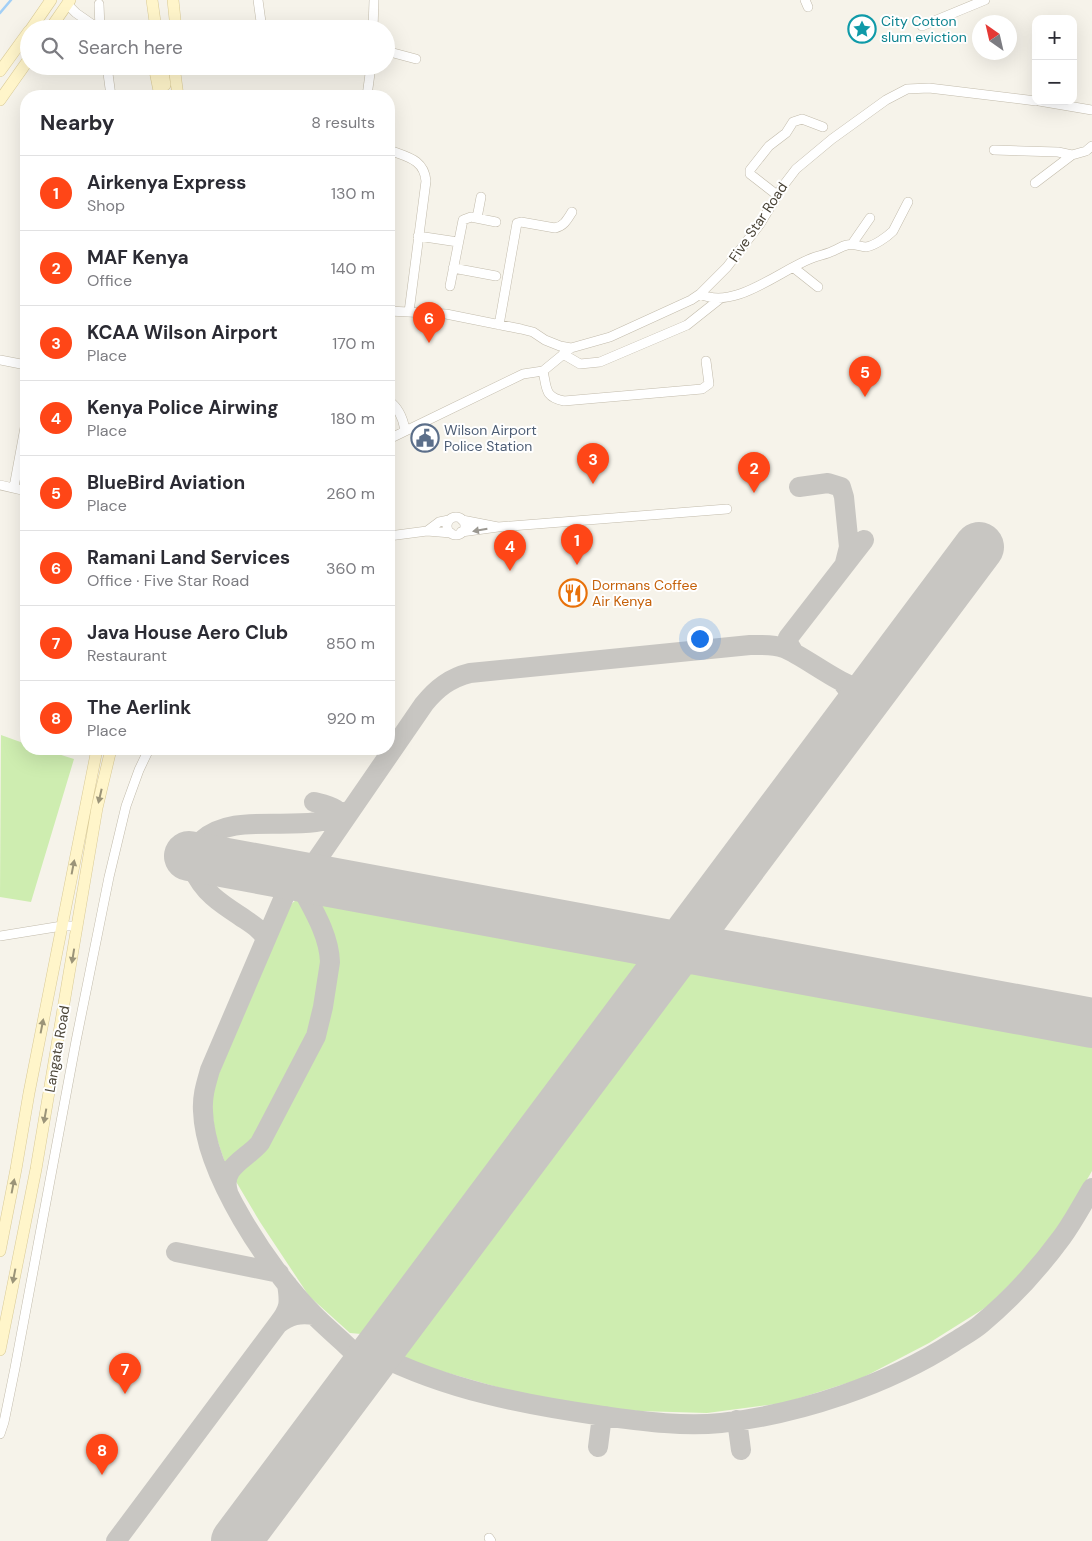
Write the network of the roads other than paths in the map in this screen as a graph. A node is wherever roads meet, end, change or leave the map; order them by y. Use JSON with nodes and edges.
{"nodes":[{"id":1,"x":51,"y":0,"type":"edge"},
{"id":2,"x":145,"y":0,"type":"edge"},
{"id":3,"x":152,"y":0,"type":"edge"},
{"id":4,"x":165,"y":0,"type":"edge"},
{"id":5,"x":173,"y":0,"type":"edge"},
{"id":6,"x":258,"y":0,"type":"edge"},
{"id":7,"x":374,"y":0,"type":"edge"},
{"id":8,"x":985,"y":0,"type":"edge"},
{"id":9,"x":69,"y":2,"type":"edge"},
{"id":10,"x":99,"y":4,"type":"dead end"},
{"id":11,"x":37,"y":20,"type":"edge"},
{"id":12,"x":56,"y":20,"type":"edge"},
{"id":13,"x":86,"y":20,"type":"edge"},
{"id":14,"x":100,"y":20,"type":"edge"},
{"id":15,"x":148,"y":20,"type":"edge"},
{"id":16,"x":155,"y":20,"type":"edge"},
{"id":17,"x":168,"y":20,"type":"edge"},
{"id":18,"x":175,"y":20,"type":"edge"},
{"id":19,"x":261,"y":20,"type":"edge"},
{"id":20,"x":373,"y":20,"type":"edge"},
{"id":21,"x":922,"y":26,"type":"dead end"},
{"id":22,"x":20,"y":44,"type":"edge"},
{"id":23,"x":395,"y":53,"type":"edge"},
{"id":24,"x":416,"y":59,"type":"dead end"},
{"id":25,"x":0,"y":72,"type":"edge"},
{"id":26,"x":20,"y":72,"type":"edge"},
{"id":27,"x":108,"y":75,"type":"edge"},
{"id":28,"x":156,"y":75,"type":"edge"},
{"id":29,"x":164,"y":75,"type":"edge"},
{"id":30,"x":175,"y":75,"type":"edge"},
{"id":31,"x":182,"y":75,"type":"edge"},
{"id":32,"x":369,"y":75,"type":"edge"},
{"id":33,"x":110,"y":90,"type":"edge"},
{"id":34,"x":159,"y":90,"type":"edge"},
{"id":35,"x":166,"y":90,"type":"edge"},
{"id":36,"x":177,"y":90,"type":"edge"},
{"id":37,"x":184,"y":90,"type":"edge"},
{"id":38,"x":368,"y":90,"type":"edge"},
{"id":39,"x":0,"y":100,"type":"edge"},
{"id":40,"x":1032,"y":100,"type":"edge"},
{"id":41,"x":1061,"y":105,"type":"edge"},
{"id":42,"x":1092,"y":110,"type":"edge"},
{"id":43,"x":823,"y":127,"type":"dead end"},
{"id":44,"x":1092,"y":146,"type":"edge"},
{"id":45,"x":994,"y":150,"type":"dead end"},
{"id":46,"x":395,"y":152,"type":"edge"},
{"id":47,"x":1072,"y":155,"type":"junction"},
{"id":48,"x":1035,"y":183,"type":"dead end"},
{"id":49,"x":777,"y":195,"type":"junction"},
{"id":50,"x":481,"y":197,"type":"dead end"},
{"id":51,"x":908,"y":202,"type":"dead end"},
{"id":52,"x":572,"y":212,"type":"dead end"},
{"id":53,"x":477,"y":218,"type":"junction"},
{"id":54,"x":870,"y":218,"type":"dead end"},
{"id":55,"x":496,"y":222,"type":"dead end"},
{"id":56,"x":418,"y":236,"type":"junction"},
{"id":57,"x":458,"y":242,"type":"junction"},
{"id":58,"x":852,"y":244,"type":"junction"},
{"id":59,"x":453,"y":268,"type":"junction"},
{"id":60,"x":794,"y":268,"type":"junction"},
{"id":61,"x":496,"y":276,"type":"dead end"},
{"id":62,"x":450,"y":286,"type":"dead end"},
{"id":63,"x":818,"y":287,"type":"dead end"},
{"id":64,"x":700,"y":294,"type":"junction"},
{"id":65,"x":720,"y":298,"type":"junction"},
{"id":66,"x":395,"y":311,"type":"edge"},
{"id":67,"x":409,"y":312,"type":"junction"},
{"id":68,"x":499,"y":325,"type":"junction"},
{"id":69,"x":567,"y":351,"type":"junction"},
{"id":70,"x":0,"y":360,"type":"edge"},
{"id":71,"x":706,"y":361,"type":"dead end"},
{"id":72,"x":20,"y":364,"type":"edge"},
{"id":73,"x":544,"y":371,"type":"junction"},
{"id":74,"x":395,"y":406,"type":"edge"},
{"id":75,"x":405,"y":430,"type":"junction"},
{"id":76,"x":395,"y":436,"type":"edge"},
{"id":77,"x":20,"y":455,"type":"edge"},
{"id":78,"x":0,"y":485,"type":"edge"},
{"id":79,"x":14,"y":488,"type":"junction"},
{"id":80,"x":20,"y":490,"type":"edge"},
{"id":81,"x":727,"y":509,"type":"dead end"},
{"id":82,"x":449,"y":520,"type":"junction"},
{"id":83,"x":462,"y":520,"type":"junction"},
{"id":84,"x":498,"y":527,"type":"junction"},
{"id":85,"x":426,"y":531,"type":"junction"},
{"id":86,"x":461,"y":532,"type":"junction"},
{"id":87,"x":451,"y":533,"type":"junction"},
{"id":88,"x":395,"y":535,"type":"edge"},
{"id":89,"x":96,"y":755,"type":"edge"},
{"id":90,"x":110,"y":755,"type":"edge"},
{"id":91,"x":146,"y":755,"type":"edge"},
{"id":92,"x":62,"y":926,"type":"junction"},
{"id":93,"x":77,"y":926,"type":"junction"},
{"id":94,"x":0,"y":936,"type":"edge"},
{"id":95,"x":0,"y":1251,"type":"edge"},
{"id":96,"x":0,"y":1350,"type":"edge"},
{"id":97,"x":0,"y":1434,"type":"edge"}],
"edges":[{"from":1,"to":11,"type":"main road"},
{"from":2,"to":15,"type":"main road"},
{"from":3,"to":16,"type":"main road"},
{"from":4,"to":17,"type":"main road"},
{"from":5,"to":18,"type":"main road"},
{"from":6,"to":19,"type":"street"},
{"from":7,"to":20,"type":"street"},
{"from":8,"to":21,"type":"street"},
{"from":9,"to":12,"type":"main road"},
{"from":9,"to":13,"type":"street"},
{"from":10,"to":14,"type":"street"},
{"from":22,"to":25,"type":"main road"},
{"from":23,"to":24,"type":"street"},
{"from":26,"to":39,"type":"main road"},
{"from":27,"to":33,"type":"street"},
{"from":28,"to":34,"type":"main road"},
{"from":29,"to":35,"type":"main road"},
{"from":30,"to":36,"type":"main road"},
{"from":31,"to":37,"type":"main road"},
{"from":32,"to":38,"type":"street"},
{"from":40,"to":49,"type":"street","name":"Five Star Road"},
{"from":41,"to":42,"type":"street","name":"Five Star Road"},
{"from":43,"to":49,"type":"street"},
{"from":44,"to":47,"type":"street"},
{"from":45,"to":47,"type":"street"},
{"from":46,"to":56,"type":"street"},
{"from":47,"to":48,"type":"street"},
{"from":49,"to":64,"type":"street","name":"Five Star Road"},
{"from":50,"to":53,"type":"street"},
{"from":51,"to":58,"type":"street"},
{"from":52,"to":68,"type":"street"},
{"from":53,"to":55,"type":"street"},
{"from":53,"to":57,"type":"street"},
{"from":54,"to":58,"type":"street"},
{"from":56,"to":57,"type":"street"},
{"from":56,"to":67,"type":"street"},
{"from":57,"to":59,"type":"street"},
{"from":58,"to":60,"type":"street"},
{"from":59,"to":61,"type":"street"},
{"from":59,"to":62,"type":"street"},
{"from":60,"to":63,"type":"street"},
{"from":60,"to":65,"type":"street"},
{"from":64,"to":65,"type":"street"},
{"from":64,"to":69,"type":"street","name":"Five Star Road"},
{"from":65,"to":69,"type":"street"},
{"from":66,"to":67,"type":"street"},
{"from":67,"to":68,"type":"street"},
{"from":68,"to":69,"type":"street"},
{"from":69,"to":73,"type":"street"},
{"from":70,"to":72,"type":"street"},
{"from":71,"to":73,"type":"street"},
{"from":73,"to":75,"type":"street"},
{"from":74,"to":75,"type":"street"},
{"from":75,"to":76,"type":"street"},
{"from":77,"to":79,"type":"street"},
{"from":78,"to":79,"type":"street"},
{"from":79,"to":80,"type":"street"},
{"from":81,"to":84,"type":"street"},
{"from":82,"to":83,"type":"street"},
{"from":82,"to":85,"type":"street"},
{"from":82,"to":87,"type":"street"},
{"from":83,"to":84,"type":"street"},
{"from":83,"to":86,"type":"street"},
{"from":84,"to":86,"type":"street","one_way":true},
{"from":85,"to":87,"type":"street"},
{"from":85,"to":88,"type":"street"},
{"from":86,"to":87,"type":"street"},
{"from":92,"to":89,"type":"main road","name":"Langata Road","one_way":true},
{"from":90,"to":93,"type":"main road","name":"Langata Road","one_way":true},
{"from":91,"to":97,"type":"street"},
{"from":92,"to":93,"type":"street"},
{"from":92,"to":94,"type":"street"},
{"from":95,"to":92,"type":"main road","name":"Langata Road","one_way":true},
{"from":93,"to":96,"type":"main road","name":"Langata Road","one_way":true}]}
